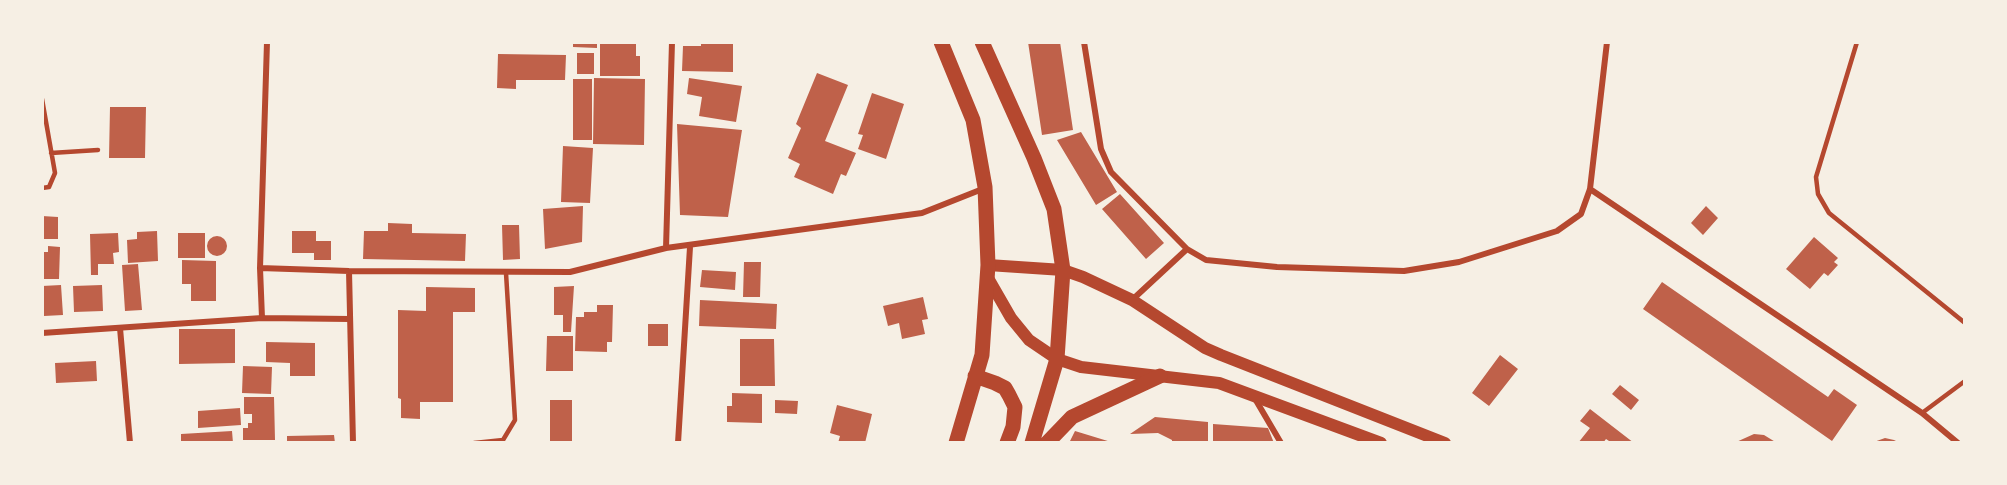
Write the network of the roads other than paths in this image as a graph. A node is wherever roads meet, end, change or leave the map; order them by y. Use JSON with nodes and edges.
{"nodes":[{"id":1,"x":267,"y":42,"type":"edge"},
{"id":2,"x":672,"y":42,"type":"edge"},
{"id":3,"x":941,"y":42,"type":"edge"},
{"id":4,"x":982,"y":42,"type":"edge"},
{"id":5,"x":1084,"y":42,"type":"edge"},
{"id":6,"x":1607,"y":42,"type":"edge"},
{"id":7,"x":1857,"y":42,"type":"edge"},
{"id":8,"x":42,"y":99,"type":"edge"},
{"id":9,"x":98,"y":150,"type":"dead end"},
{"id":10,"x":51,"y":153,"type":"junction"},
{"id":11,"x":42,"y":188,"type":"edge"},
{"id":12,"x":985,"y":188,"type":"junction"},
{"id":13,"x":1590,"y":189,"type":"junction"},
{"id":14,"x":690,"y":247,"type":"junction"},
{"id":15,"x":666,"y":248,"type":"junction"},
{"id":16,"x":1187,"y":249,"type":"junction"},
{"id":17,"x":260,"y":268,"type":"junction"},
{"id":18,"x":1063,"y":270,"type":"junction"},
{"id":19,"x":349,"y":271,"type":"junction"},
{"id":20,"x":988,"y":271,"type":"junction"},
{"id":21,"x":506,"y":273,"type":"junction"},
{"id":22,"x":1132,"y":300,"type":"junction"},
{"id":23,"x":262,"y":318,"type":"junction"},
{"id":24,"x":350,"y":319,"type":"junction"},
{"id":25,"x":1965,"y":323,"type":"edge"},
{"id":26,"x":120,"y":328,"type":"junction"},
{"id":27,"x":42,"y":333,"type":"edge"},
{"id":28,"x":1057,"y":359,"type":"junction"},
{"id":29,"x":975,"y":376,"type":"junction"},
{"id":30,"x":1160,"y":376,"type":"junction"},
{"id":31,"x":1965,"y":381,"type":"edge"},
{"id":32,"x":1252,"y":394,"type":"junction"},
{"id":33,"x":1922,"y":413,"type":"junction"},
{"id":34,"x":130,"y":443,"type":"edge"},
{"id":35,"x":353,"y":443,"type":"edge"},
{"id":36,"x":474,"y":443,"type":"edge"},
{"id":37,"x":678,"y":443,"type":"edge"},
{"id":38,"x":956,"y":443,"type":"edge"},
{"id":39,"x":1007,"y":443,"type":"edge"},
{"id":40,"x":1032,"y":443,"type":"edge"},
{"id":41,"x":1047,"y":443,"type":"edge"},
{"id":42,"x":1281,"y":443,"type":"edge"},
{"id":43,"x":1381,"y":443,"type":"edge"},
{"id":44,"x":1445,"y":443,"type":"edge"},
{"id":45,"x":1958,"y":443,"type":"edge"}],
"edges":[{"from":1,"to":17,"type":"street"},
{"from":2,"to":15,"type":"street"},
{"from":3,"to":12,"type":"main road"},
{"from":4,"to":18,"type":"main road"},
{"from":5,"to":16,"type":"street"},
{"from":6,"to":13,"type":"street"},
{"from":7,"to":25,"type":"lane"},
{"from":8,"to":10,"type":"lane"},
{"from":9,"to":10,"type":"lane"},
{"from":10,"to":11,"type":"lane"},
{"from":12,"to":14,"type":"street"},
{"from":12,"to":20,"type":"main road"},
{"from":13,"to":16,"type":"street"},
{"from":13,"to":33,"type":"street"},
{"from":14,"to":15,"type":"street"},
{"from":14,"to":37,"type":"street"},
{"from":15,"to":21,"type":"street"},
{"from":16,"to":22,"type":"street"},
{"from":17,"to":19,"type":"street"},
{"from":17,"to":23,"type":"street"},
{"from":18,"to":20,"type":"main road"},
{"from":18,"to":22,"type":"main road"},
{"from":18,"to":28,"type":"main road"},
{"from":19,"to":21,"type":"street"},
{"from":19,"to":24,"type":"street"},
{"from":20,"to":28,"type":"main road"},
{"from":20,"to":29,"type":"main road"},
{"from":21,"to":36,"type":"lane"},
{"from":22,"to":44,"type":"main road"},
{"from":23,"to":24,"type":"street"},
{"from":23,"to":26,"type":"street"},
{"from":24,"to":35,"type":"street"},
{"from":26,"to":27,"type":"street"},
{"from":26,"to":34,"type":"street"},
{"from":28,"to":30,"type":"main road"},
{"from":28,"to":40,"type":"main road"},
{"from":29,"to":38,"type":"main road"},
{"from":29,"to":39,"type":"main road"},
{"from":30,"to":32,"type":"main road"},
{"from":30,"to":41,"type":"main road"},
{"from":31,"to":33,"type":"lane"},
{"from":32,"to":42,"type":"street"},
{"from":32,"to":43,"type":"main road"},
{"from":33,"to":45,"type":"street"}]}
